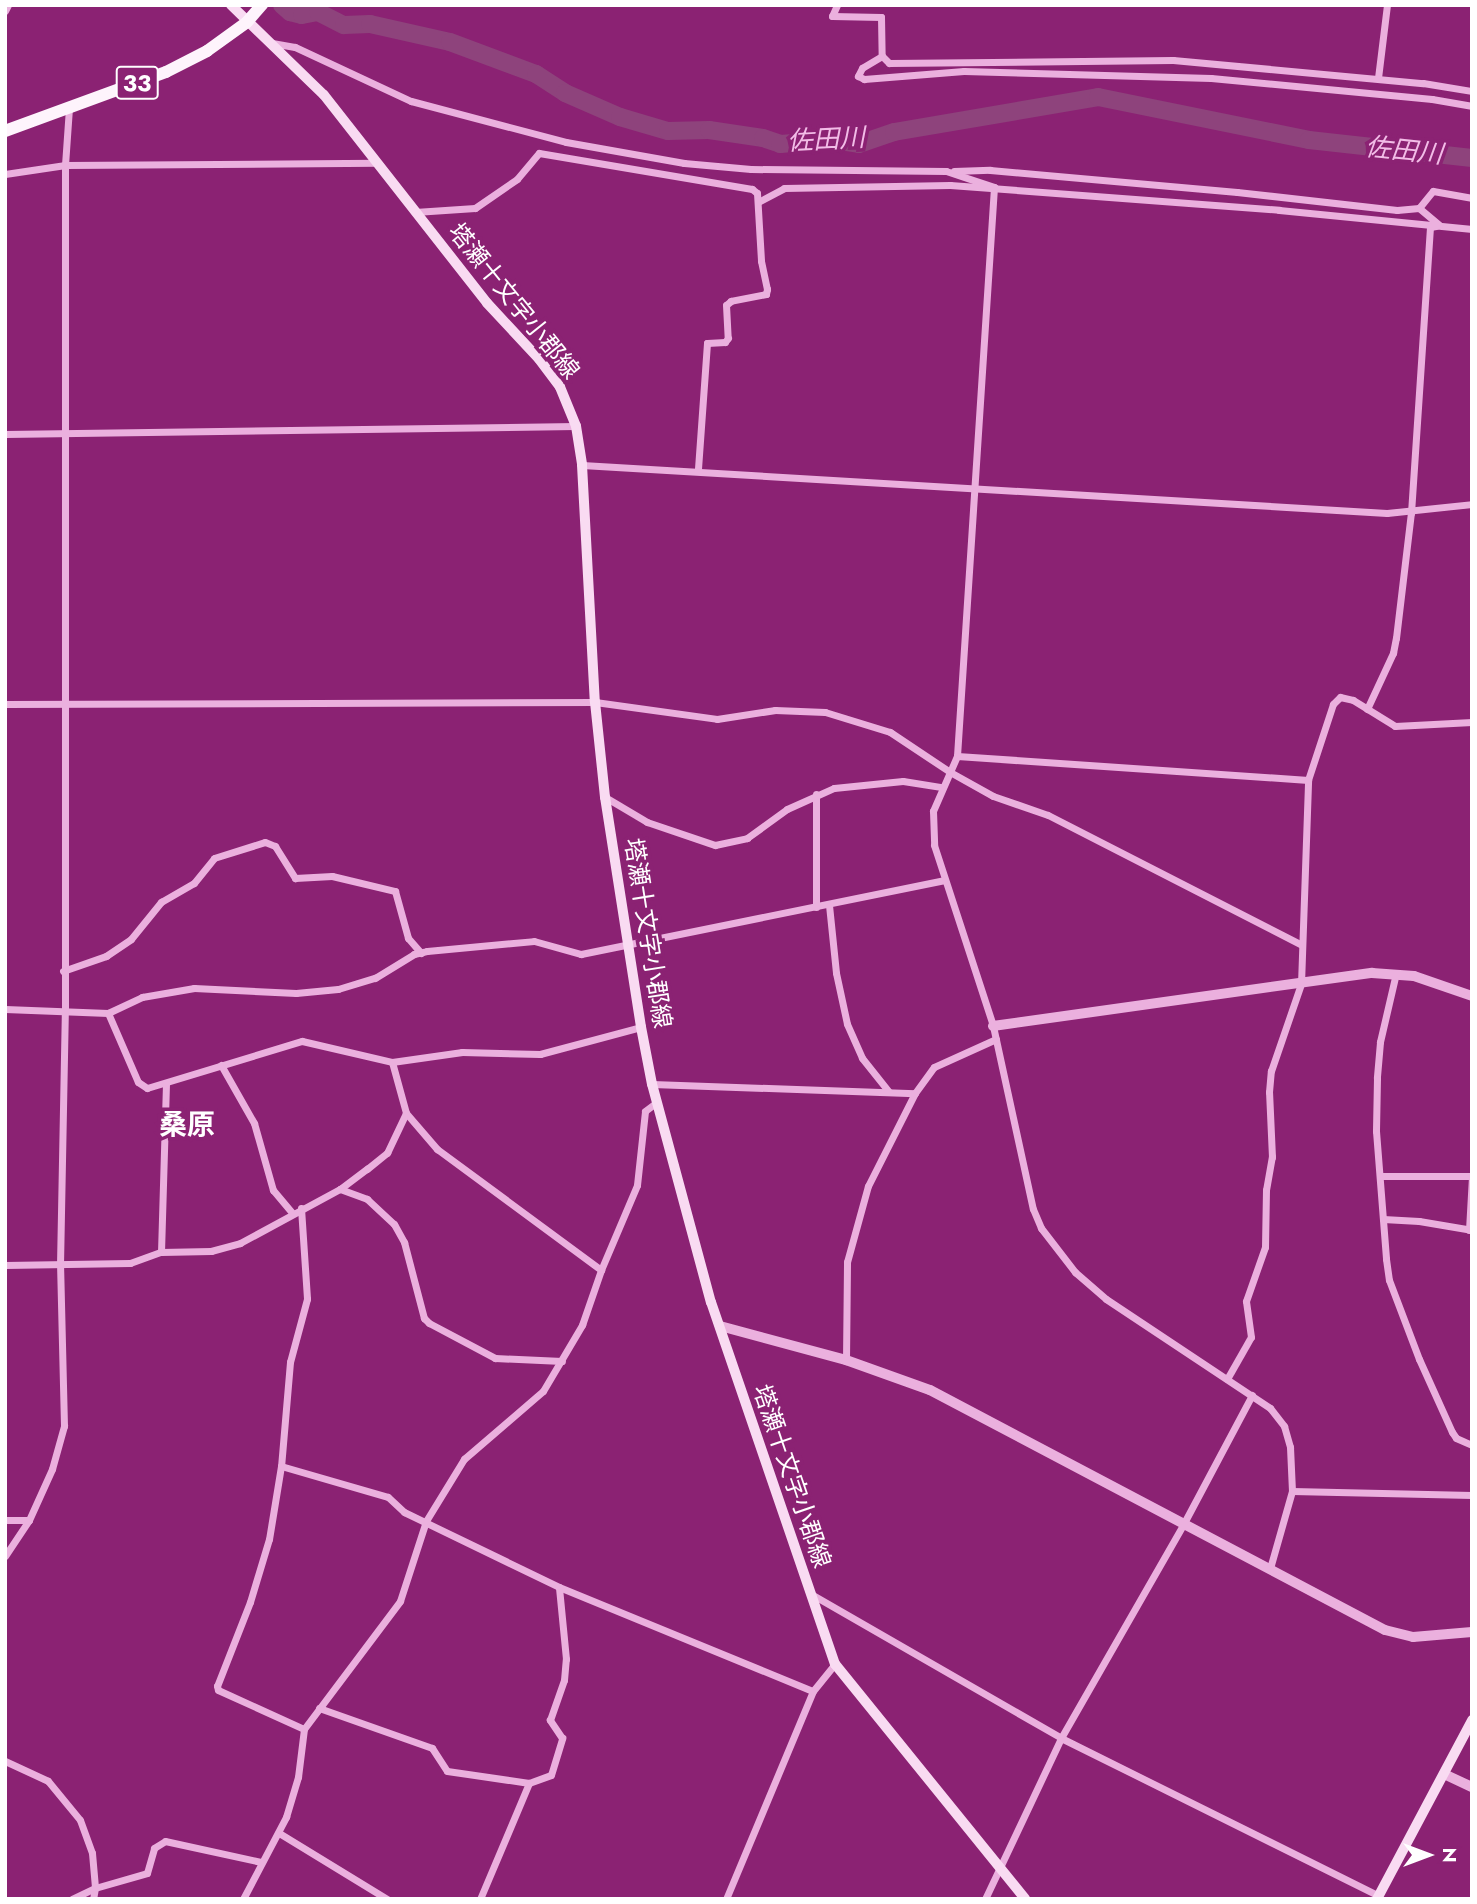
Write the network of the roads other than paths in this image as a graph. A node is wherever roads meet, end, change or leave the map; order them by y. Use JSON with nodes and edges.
{"nodes":[{"id":1,"x":8,"y":5,"type":"edge"},
{"id":2,"x":232,"y":5,"type":"edge"},
{"id":3,"x":837,"y":5,"type":"edge"},
{"id":4,"x":1387,"y":5,"type":"edge"},
{"id":5,"x":5,"y":11,"type":"edge"},
{"id":6,"x":255,"y":13,"type":"edge"},
{"id":7,"x":272,"y":43,"type":"junction"},
{"id":8,"x":882,"y":56,"type":"junction"},
{"id":9,"x":1378,"y":78,"type":"junction"},
{"id":10,"x":1472,"y":91,"type":"edge"},
{"id":11,"x":1472,"y":106,"type":"edge"},
{"id":12,"x":69,"y":108,"type":"junction"},
{"id":13,"x":5,"y":131,"type":"edge"},
{"id":14,"x":378,"y":163,"type":"junction"},
{"id":15,"x":65,"y":165,"type":"junction"},
{"id":16,"x":946,"y":171,"type":"junction"},
{"id":17,"x":5,"y":174,"type":"edge"},
{"id":18,"x":994,"y":187,"type":"junction"},
{"id":19,"x":1472,"y":198,"type":"edge"},
{"id":20,"x":760,"y":201,"type":"junction"},
{"id":21,"x":1419,"y":208,"type":"junction"},
{"id":22,"x":415,"y":212,"type":"junction"},
{"id":23,"x":1439,"y":225,"type":"junction"},
{"id":24,"x":1472,"y":229,"type":"edge"},
{"id":25,"x":576,"y":426,"type":"junction"},
{"id":26,"x":5,"y":434,"type":"edge"},
{"id":27,"x":64,"y":434,"type":"junction"},
{"id":28,"x":582,"y":465,"type":"junction"},
{"id":29,"x":698,"y":470,"type":"junction"},
{"id":30,"x":976,"y":488,"type":"junction"},
{"id":31,"x":1472,"y":504,"type":"edge"},
{"id":32,"x":1411,"y":513,"type":"junction"},
{"id":33,"x":595,"y":702,"type":"junction"},
{"id":34,"x":5,"y":704,"type":"edge"},
{"id":35,"x":63,"y":704,"type":"junction"},
{"id":36,"x":1367,"y":709,"type":"junction"},
{"id":37,"x":1472,"y":722,"type":"edge"},
{"id":38,"x":957,"y":756,"type":"junction"},
{"id":39,"x":950,"y":772,"type":"junction"},
{"id":40,"x":1308,"y":780,"type":"junction"},
{"id":41,"x":942,"y":786,"type":"junction"},
{"id":42,"x":816,"y":794,"type":"junction"},
{"id":43,"x":605,"y":796,"type":"junction"},
{"id":44,"x":944,"y":880,"type":"junction"},
{"id":45,"x":830,"y":905,"type":"junction"},
{"id":46,"x":816,"y":908,"type":"junction"},
{"id":47,"x":629,"y":946,"type":"junction"},
{"id":48,"x":1303,"y":946,"type":"junction"},
{"id":49,"x":421,"y":953,"type":"junction"},
{"id":50,"x":63,"y":971,"type":"junction"},
{"id":51,"x":1396,"y":972,"type":"junction"},
{"id":52,"x":1301,"y":984,"type":"junction"},
{"id":53,"x":1472,"y":996,"type":"edge"},
{"id":54,"x":5,"y":1009,"type":"edge"},
{"id":55,"x":65,"y":1010,"type":"junction"},
{"id":56,"x":108,"y":1013,"type":"junction"},
{"id":57,"x":993,"y":1026,"type":"junction"},
{"id":58,"x":641,"y":1027,"type":"junction"},
{"id":59,"x":996,"y":1039,"type":"junction"},
{"id":60,"x":392,"y":1062,"type":"junction"},
{"id":61,"x":221,"y":1065,"type":"junction"},
{"id":62,"x":166,"y":1084,"type":"junction"},
{"id":63,"x":652,"y":1084,"type":"junction"},
{"id":64,"x":889,"y":1092,"type":"junction"},
{"id":65,"x":915,"y":1093,"type":"junction"},
{"id":66,"x":657,"y":1102,"type":"junction"},
{"id":67,"x":406,"y":1113,"type":"junction"},
{"id":68,"x":1380,"y":1176,"type":"junction"},
{"id":69,"x":1472,"y":1177,"type":"edge"},
{"id":70,"x":340,"y":1189,"type":"junction"},
{"id":71,"x":301,"y":1208,"type":"junction"},
{"id":72,"x":292,"y":1213,"type":"junction"},
{"id":73,"x":1383,"y":1219,"type":"junction"},
{"id":74,"x":1470,"y":1230,"type":"edge"},
{"id":75,"x":162,"y":1252,"type":"junction"},
{"id":76,"x":5,"y":1265,"type":"edge"},
{"id":77,"x":60,"y":1265,"type":"junction"},
{"id":78,"x":601,"y":1270,"type":"junction"},
{"id":79,"x":720,"y":1326,"type":"junction"},
{"id":80,"x":846,"y":1360,"type":"junction"},
{"id":81,"x":562,"y":1361,"type":"junction"},
{"id":82,"x":1227,"y":1378,"type":"junction"},
{"id":83,"x":1252,"y":1395,"type":"junction"},
{"id":84,"x":1472,"y":1445,"type":"edge"},
{"id":85,"x":281,"y":1466,"type":"junction"},
{"id":86,"x":1292,"y":1491,"type":"junction"},
{"id":87,"x":1472,"y":1495,"type":"edge"},
{"id":88,"x":5,"y":1520,"type":"edge"},
{"id":89,"x":29,"y":1520,"type":"junction"},
{"id":90,"x":425,"y":1521,"type":"junction"},
{"id":91,"x":1184,"y":1523,"type":"junction"},
{"id":92,"x":5,"y":1556,"type":"edge"},
{"id":93,"x":1270,"y":1568,"type":"junction"},
{"id":94,"x":559,"y":1587,"type":"junction"},
{"id":95,"x":809,"y":1593,"type":"junction"},
{"id":96,"x":1472,"y":1632,"type":"edge"},
{"id":97,"x":835,"y":1664,"type":"junction"},
{"id":98,"x":813,"y":1691,"type":"junction"},
{"id":99,"x":319,"y":1708,"type":"junction"},
{"id":100,"x":1472,"y":1720,"type":"edge"},
{"id":101,"x":304,"y":1729,"type":"junction"},
{"id":102,"x":1061,"y":1738,"type":"junction"},
{"id":103,"x":5,"y":1761,"type":"edge"},
{"id":104,"x":1444,"y":1774,"type":"junction"},
{"id":105,"x":528,"y":1783,"type":"junction"},
{"id":106,"x":1472,"y":1787,"type":"edge"},
{"id":107,"x":279,"y":1833,"type":"junction"},
{"id":108,"x":261,"y":1862,"type":"junction"},
{"id":109,"x":999,"y":1868,"type":"junction"},
{"id":110,"x":95,"y":1888,"type":"junction"},
{"id":111,"x":1378,"y":1897,"type":"edge"},
{"id":112,"x":72,"y":1899,"type":"edge"},
{"id":113,"x":93,"y":1899,"type":"edge"},
{"id":114,"x":243,"y":1899,"type":"edge"},
{"id":115,"x":387,"y":1899,"type":"edge"},
{"id":116,"x":480,"y":1899,"type":"edge"},
{"id":117,"x":726,"y":1899,"type":"edge"},
{"id":118,"x":985,"y":1899,"type":"edge"},
{"id":119,"x":1025,"y":1899,"type":"edge"}],
"edges":[{"from":1,"to":5,"type":"street"},
{"from":2,"to":6,"type":"main road","name":"塔瀬十文字小郡線"},
{"from":3,"to":8,"type":"street"},
{"from":4,"to":9,"type":"street"},
{"from":6,"to":7,"type":"main road","name":"塔瀬十文字小郡線"},
{"from":6,"to":12,"type":"main road","number":"33"},
{"from":7,"to":14,"type":"main road","name":"塔瀬十文字小郡線"},
{"from":7,"to":16,"type":"street"},
{"from":8,"to":9,"type":"street"},
{"from":8,"to":11,"type":"street"},
{"from":9,"to":10,"type":"street"},
{"from":12,"to":13,"type":"main road","number":"33"},
{"from":12,"to":15,"type":"street"},
{"from":14,"to":15,"type":"street"},
{"from":14,"to":22,"type":"main road","name":"塔瀬十文字小郡線"},
{"from":15,"to":17,"type":"street"},
{"from":15,"to":27,"type":"street"},
{"from":16,"to":18,"type":"street"},
{"from":16,"to":21,"type":"street"},
{"from":18,"to":20,"type":"street"},
{"from":18,"to":23,"type":"street"},
{"from":18,"to":30,"type":"street"},
{"from":19,"to":21,"type":"street"},
{"from":20,"to":22,"type":"street"},
{"from":20,"to":29,"type":"street"},
{"from":21,"to":23,"type":"street"},
{"from":22,"to":25,"type":"main road","name":"塔瀬十文字小郡線"},
{"from":23,"to":24,"type":"street"},
{"from":23,"to":32,"type":"street"},
{"from":25,"to":27,"type":"street"},
{"from":25,"to":28,"type":"main road","name":"塔瀬十文字小郡線"},
{"from":26,"to":27,"type":"street"},
{"from":27,"to":35,"type":"street"},
{"from":28,"to":29,"type":"street"},
{"from":28,"to":33,"type":"main road","name":"塔瀬十文字小郡線"},
{"from":29,"to":30,"type":"street"},
{"from":30,"to":32,"type":"street"},
{"from":30,"to":38,"type":"street"},
{"from":31,"to":32,"type":"street"},
{"from":32,"to":36,"type":"street"},
{"from":33,"to":35,"type":"street"},
{"from":33,"to":39,"type":"street"},
{"from":33,"to":43,"type":"main road","name":"塔瀬十文字小郡線"},
{"from":34,"to":35,"type":"street"},
{"from":35,"to":50,"type":"street"},
{"from":36,"to":37,"type":"street"},
{"from":36,"to":40,"type":"street"},
{"from":38,"to":39,"type":"street"},
{"from":38,"to":40,"type":"street"},
{"from":39,"to":41,"type":"street"},
{"from":39,"to":48,"type":"street"},
{"from":40,"to":48,"type":"street"},
{"from":41,"to":42,"type":"street"},
{"from":41,"to":44,"type":"street"},
{"from":42,"to":43,"type":"street"},
{"from":42,"to":46,"type":"street"},
{"from":43,"to":47,"type":"main road","name":"塔瀬十文字小郡線"},
{"from":44,"to":45,"type":"street"},
{"from":44,"to":57,"type":"street"},
{"from":45,"to":46,"type":"street"},
{"from":45,"to":64,"type":"street"},
{"from":46,"to":47,"type":"street"},
{"from":47,"to":49,"type":"street"},
{"from":47,"to":58,"type":"main road","name":"塔瀬十文字小郡線"},
{"from":48,"to":52,"type":"street"},
{"from":49,"to":50,"type":"street"},
{"from":49,"to":56,"type":"street"},
{"from":50,"to":55,"type":"street"},
{"from":51,"to":52,"type":"street"},
{"from":51,"to":53,"type":"street"},
{"from":51,"to":68,"type":"street"},
{"from":52,"to":57,"type":"street"},
{"from":52,"to":82,"type":"street"},
{"from":54,"to":55,"type":"street"},
{"from":55,"to":56,"type":"street"},
{"from":55,"to":77,"type":"street"},
{"from":56,"to":62,"type":"street"},
{"from":57,"to":59,"type":"street"},
{"from":58,"to":60,"type":"street"},
{"from":58,"to":63,"type":"main road","name":"塔瀬十文字小郡線"},
{"from":59,"to":65,"type":"street"},
{"from":59,"to":82,"type":"street"},
{"from":60,"to":61,"type":"street"},
{"from":60,"to":67,"type":"street"},
{"from":61,"to":62,"type":"street"},
{"from":61,"to":72,"type":"street"},
{"from":62,"to":75,"type":"street"},
{"from":63,"to":64,"type":"street"},
{"from":63,"to":66,"type":"main road","name":"塔瀬十文字小郡線"},
{"from":64,"to":65,"type":"street"},
{"from":65,"to":80,"type":"street"},
{"from":66,"to":78,"type":"street"},
{"from":66,"to":79,"type":"main road","name":"塔瀬十文字小郡線"},
{"from":67,"to":70,"type":"street"},
{"from":67,"to":78,"type":"street"},
{"from":68,"to":69,"type":"street"},
{"from":68,"to":73,"type":"street"},
{"from":69,"to":74,"type":"street"},
{"from":70,"to":71,"type":"street"},
{"from":70,"to":81,"type":"street"},
{"from":71,"to":72,"type":"street"},
{"from":71,"to":85,"type":"street"},
{"from":72,"to":75,"type":"street"},
{"from":73,"to":74,"type":"street"},
{"from":73,"to":84,"type":"street"},
{"from":75,"to":77,"type":"street"},
{"from":76,"to":77,"type":"street"},
{"from":77,"to":89,"type":"street"},
{"from":78,"to":81,"type":"street"},
{"from":79,"to":80,"type":"street"},
{"from":79,"to":95,"type":"main road","name":"塔瀬十文字小郡線"},
{"from":80,"to":91,"type":"street"},
{"from":81,"to":90,"type":"street"},
{"from":82,"to":83,"type":"street"},
{"from":83,"to":86,"type":"street"},
{"from":83,"to":91,"type":"street"},
{"from":85,"to":90,"type":"street"},
{"from":85,"to":101,"type":"street"},
{"from":86,"to":87,"type":"street"},
{"from":86,"to":93,"type":"street"},
{"from":88,"to":89,"type":"street"},
{"from":89,"to":92,"type":"street"},
{"from":90,"to":94,"type":"street"},
{"from":90,"to":99,"type":"street"},
{"from":91,"to":93,"type":"street"},
{"from":91,"to":102,"type":"street"},
{"from":93,"to":96,"type":"street"},
{"from":94,"to":98,"type":"street"},
{"from":94,"to":105,"type":"street"},
{"from":95,"to":97,"type":"main road","name":"塔瀬十文字小郡線"},
{"from":95,"to":102,"type":"street"},
{"from":97,"to":98,"type":"street"},
{"from":97,"to":109,"type":"main road","name":"塔瀬十文字小郡線"},
{"from":98,"to":117,"type":"street"},
{"from":99,"to":101,"type":"street"},
{"from":99,"to":105,"type":"street"},
{"from":100,"to":104,"type":"main road"},
{"from":101,"to":107,"type":"street"},
{"from":102,"to":109,"type":"street"},
{"from":102,"to":111,"type":"street"},
{"from":103,"to":110,"type":"street"},
{"from":104,"to":106,"type":"street"},
{"from":104,"to":111,"type":"main road"},
{"from":105,"to":116,"type":"street"},
{"from":107,"to":108,"type":"street"},
{"from":107,"to":115,"type":"street"},
{"from":108,"to":110,"type":"street"},
{"from":108,"to":114,"type":"street"},
{"from":109,"to":118,"type":"street"},
{"from":109,"to":119,"type":"main road","name":"塔瀬十文字小郡線"},
{"from":110,"to":112,"type":"street"},
{"from":110,"to":113,"type":"street"}]}
